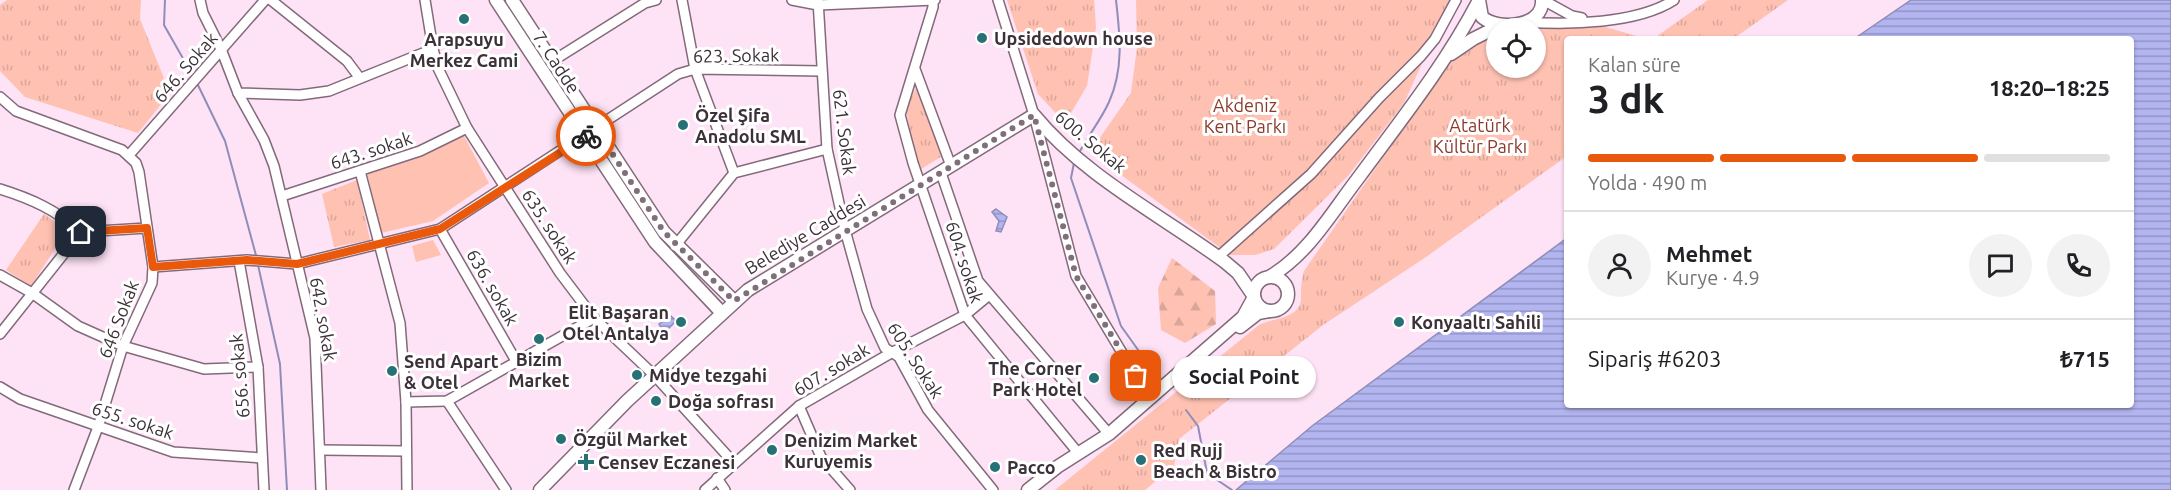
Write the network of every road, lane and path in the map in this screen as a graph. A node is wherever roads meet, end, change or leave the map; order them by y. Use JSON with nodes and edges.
{"nodes":[{"id":1,"x":200,"y":0,"type":"edge"},
{"id":2,"x":265,"y":0,"type":"edge"},
{"id":3,"x":271,"y":0,"type":"edge"},
{"id":4,"x":425,"y":0,"type":"edge"},
{"id":5,"x":496,"y":0,"type":"edge"},
{"id":6,"x":656,"y":0,"type":"edge"},
{"id":7,"x":682,"y":0,"type":"edge"},
{"id":8,"x":792,"y":0,"type":"edge"},
{"id":9,"x":933,"y":0,"type":"edge"},
{"id":10,"x":998,"y":0,"type":"edge"},
{"id":11,"x":1456,"y":0,"type":"edge"},
{"id":12,"x":1542,"y":0,"type":"edge"},
{"id":13,"x":1674,"y":0,"type":"edge"},
{"id":14,"x":1478,"y":1,"type":"edge"},
{"id":15,"x":516,"y":2,"type":"edge"},
{"id":16,"x":818,"y":3,"type":"edge"},
{"id":17,"x":1531,"y":18,"type":"edge"},
{"id":18,"x":1486,"y":20,"type":"edge"},
{"id":19,"x":1591,"y":20,"type":"junction"},
{"id":20,"x":1546,"y":23,"type":"edge"},
{"id":21,"x":1486,"y":32,"type":"edge"},
{"id":22,"x":433,"y":49,"type":"junction"},
{"id":23,"x":219,"y":53,"type":"junction"},
{"id":24,"x":1446,"y":58,"type":"junction"},
{"id":25,"x":551,"y":62,"type":"junction"},
{"id":26,"x":695,"y":69,"type":"junction"},
{"id":27,"x":915,"y":69,"type":"junction"},
{"id":28,"x":821,"y":71,"type":"junction"},
{"id":29,"x":359,"y":77,"type":"junction"},
{"id":30,"x":238,"y":93,"type":"junction"},
{"id":31,"x":2,"y":103,"type":"edge"},
{"id":32,"x":1034,"y":115,"type":"junction"},
{"id":33,"x":467,"y":128,"type":"junction"},
{"id":34,"x":590,"y":133,"type":"junction"},
{"id":35,"x":827,"y":148,"type":"junction"},
{"id":36,"x":129,"y":155,"type":"junction"},
{"id":37,"x":946,"y":169,"type":"junction"},
{"id":38,"x":360,"y":171,"type":"junction"},
{"id":39,"x":734,"y":173,"type":"junction"},
{"id":40,"x":922,"y":184,"type":"junction"},
{"id":41,"x":505,"y":187,"type":"junction"},
{"id":42,"x":0,"y":189,"type":"edge"},
{"id":43,"x":282,"y":196,"type":"junction"},
{"id":44,"x":147,"y":228,"type":"junction"},
{"id":45,"x":440,"y":229,"type":"junction"},
{"id":46,"x":845,"y":230,"type":"junction"},
{"id":47,"x":81,"y":232,"type":"junction"},
{"id":48,"x":380,"y":244,"type":"junction"},
{"id":49,"x":675,"y":246,"type":"junction"},
{"id":50,"x":1303,"y":252,"type":"junction"},
{"id":51,"x":243,"y":260,"type":"junction"},
{"id":52,"x":1222,"y":260,"type":"junction"},
{"id":53,"x":297,"y":264,"type":"junction"},
{"id":54,"x":153,"y":267,"type":"junction"},
{"id":55,"x":0,"y":275,"type":"edge"},
{"id":56,"x":1269,"y":277,"type":"junction"},
{"id":57,"x":1288,"y":291,"type":"junction"},
{"id":58,"x":32,"y":293,"type":"junction"},
{"id":59,"x":988,"y":296,"type":"junction"},
{"id":60,"x":1254,"y":296,"type":"junction"},
{"id":61,"x":734,"y":301,"type":"junction"},
{"id":62,"x":1269,"y":311,"type":"junction"},
{"id":63,"x":721,"y":312,"type":"junction"},
{"id":64,"x":965,"y":315,"type":"junction"},
{"id":65,"x":594,"y":318,"type":"junction"},
{"id":66,"x":0,"y":334,"type":"edge"},
{"id":67,"x":123,"y":346,"type":"junction"},
{"id":68,"x":891,"y":353,"type":"junction"},
{"id":69,"x":516,"y":361,"type":"junction"},
{"id":70,"x":258,"y":367,"type":"junction"},
{"id":71,"x":655,"y":376,"type":"junction"},
{"id":72,"x":0,"y":387,"type":"edge"},
{"id":73,"x":1150,"y":397,"type":"junction"},
{"id":74,"x":447,"y":401,"type":"junction"},
{"id":75,"x":406,"y":402,"type":"junction"},
{"id":76,"x":800,"y":406,"type":"junction"},
{"id":77,"x":98,"y":428,"type":"junction"},
{"id":78,"x":1109,"y":434,"type":"junction"},
{"id":79,"x":320,"y":450,"type":"junction"},
{"id":80,"x":406,"y":451,"type":"junction"},
{"id":81,"x":1079,"y":454,"type":"junction"},
{"id":82,"x":262,"y":458,"type":"junction"},
{"id":83,"x":734,"y":463,"type":"junction"},
{"id":84,"x":717,"y":478,"type":"junction"},
{"id":85,"x":74,"y":490,"type":"edge"},
{"id":86,"x":264,"y":490,"type":"edge"},
{"id":87,"x":321,"y":490,"type":"edge"},
{"id":88,"x":407,"y":490,"type":"edge"},
{"id":89,"x":506,"y":490,"type":"edge"},
{"id":90,"x":540,"y":490,"type":"edge"},
{"id":91,"x":705,"y":490,"type":"edge"},
{"id":92,"x":725,"y":490,"type":"edge"},
{"id":93,"x":849,"y":490,"type":"edge"},
{"id":94,"x":993,"y":490,"type":"edge"},
{"id":95,"x":1028,"y":490,"type":"edge"}],
"edges":[{"from":1,"to":23,"type":"street"},
{"from":2,"to":23,"type":"street","name":"646. Sokak"},
{"from":3,"to":29,"type":"street"},
{"from":4,"to":22,"type":"street"},
{"from":5,"to":34,"type":"main road","name":"7. Cadde"},
{"from":6,"to":25,"type":"street"},
{"from":7,"to":26,"type":"street"},
{"from":8,"to":16,"type":"street"},
{"from":9,"to":16,"type":"street"},
{"from":9,"to":27,"type":"street","name":"604. sokak"},
{"from":10,"to":32,"type":"street","name":"600. Sokak"},
{"from":11,"to":52,"type":"street"},
{"from":12,"to":17,"type":"main road"},
{"from":12,"to":19,"type":"street"},
{"from":13,"to":19,"type":"street"},
{"from":14,"to":18,"type":"main road"},
{"from":14,"to":24,"type":"main road"},
{"from":15,"to":25,"type":"main road","name":"7. Cadde"},
{"from":16,"to":28,"type":"street","name":"621. Sokak"},
{"from":19,"to":20,"type":"street"},
{"from":21,"to":24,"type":"main road"},
{"from":22,"to":29,"type":"street"},
{"from":22,"to":33,"type":"street","name":"635. sokak"},
{"from":23,"to":30,"type":"street"},
{"from":23,"to":36,"type":"street","name":"646. Sokak"},
{"from":24,"to":50,"type":"main road"},
{"from":25,"to":34,"type":"main road","name":"7. Cadde"},
{"from":26,"to":28,"type":"street","name":"623. Sokak"},
{"from":26,"to":34,"type":"street","name":"623. Sokak"},
{"from":26,"to":39,"type":"street"},
{"from":27,"to":37,"type":"street"},
{"from":27,"to":40,"type":"street","name":"604. sokak"},
{"from":28,"to":35,"type":"street","name":"621. Sokak"},
{"from":29,"to":30,"type":"street"},
{"from":30,"to":43,"type":"street","name":"642. sokak"},
{"from":31,"to":36,"type":"street"},
{"from":32,"to":37,"type":"main road","name":"Belediye Caddesi"},
{"from":32,"to":52,"type":"main road","name":"600. Sokak"},
{"from":32,"to":73,"type":"street"},
{"from":33,"to":38,"type":"street","name":"643. sokak"},
{"from":33,"to":41,"type":"street","name":"635. sokak"},
{"from":34,"to":41,"type":"street","name":"623. Sokak"},
{"from":34,"to":49,"type":"main road","name":"7. Cadde"},
{"from":34,"to":63,"type":"main road","name":"7. Cadde"},
{"from":35,"to":39,"type":"street"},
{"from":35,"to":46,"type":"street","name":"621. Sokak"},
{"from":36,"to":44,"type":"street","name":"646 Sokak"},
{"from":37,"to":40,"type":"main road","name":"Belediye Caddesi"},
{"from":37,"to":59,"type":"street"},
{"from":38,"to":43,"type":"street","name":"643. sokak"},
{"from":38,"to":48,"type":"street"},
{"from":39,"to":49,"type":"street"},
{"from":40,"to":46,"type":"main road","name":"Belediye Caddesi"},
{"from":40,"to":64,"type":"street","name":"604. sokak"},
{"from":41,"to":45,"type":"street","name":"623. Sokak"},
{"from":41,"to":65,"type":"street","name":"635. sokak"},
{"from":42,"to":47,"type":"street"},
{"from":43,"to":53,"type":"street","name":"642. sokak"},
{"from":44,"to":47,"type":"street"},
{"from":44,"to":54,"type":"street","name":"646 Sokak"},
{"from":45,"to":48,"type":"street","name":"623. Sokak"},
{"from":45,"to":69,"type":"street","name":"636. sokak"},
{"from":46,"to":61,"type":"main road","name":"Belediye Caddesi"},
{"from":46,"to":68,"type":"street","name":"605. Sokak"},
{"from":47,"to":58,"type":"street"},
{"from":48,"to":53,"type":"street","name":"623. Sokak"},
{"from":48,"to":75,"type":"street"},
{"from":49,"to":61,"type":"main road","name":"7. Cadde"},
{"from":50,"to":56,"type":"main road"},
{"from":50,"to":57,"type":"main road"},
{"from":51,"to":53,"type":"street","name":"623. Sokak"},
{"from":51,"to":54,"type":"street","name":"623. Sokak"},
{"from":51,"to":70,"type":"street","name":"656. sokak"},
{"from":52,"to":56,"type":"main road"},
{"from":52,"to":60,"type":"main road"},
{"from":53,"to":79,"type":"street","name":"642. sokak"},
{"from":54,"to":67,"type":"street","name":"646 Sokak"},
{"from":55,"to":58,"type":"street"},
{"from":56,"to":57,"type":"main road"},
{"from":56,"to":60,"type":"main road"},
{"from":57,"to":62,"type":"main road"},
{"from":58,"to":66,"type":"street"},
{"from":58,"to":67,"type":"street"},
{"from":59,"to":64,"type":"street","name":"607. sokak"},
{"from":59,"to":78,"type":"street"},
{"from":60,"to":62,"type":"main road"},
{"from":60,"to":73,"type":"main road"},
{"from":61,"to":63,"type":"main road","name":"Belediye Caddesi"},
{"from":62,"to":73,"type":"main road"},
{"from":63,"to":71,"type":"main road","name":"Belediye Caddesi"},
{"from":64,"to":68,"type":"street","name":"607. sokak"},
{"from":64,"to":81,"type":"street","name":"604. sokak"},
{"from":65,"to":69,"type":"street"},
{"from":65,"to":71,"type":"street","name":"635. sokak"},
{"from":67,"to":70,"type":"street"},
{"from":67,"to":77,"type":"street","name":"646 Sokak"},
{"from":68,"to":76,"type":"street","name":"607. sokak"},
{"from":68,"to":94,"type":"street","name":"605. Sokak"},
{"from":69,"to":74,"type":"street"},
{"from":70,"to":82,"type":"street","name":"656. sokak"},
{"from":71,"to":83,"type":"street","name":"635. sokak"},
{"from":71,"to":90,"type":"main road","name":"Belediye Caddesi"},
{"from":72,"to":77,"type":"street","name":"655. sokak"},
{"from":73,"to":78,"type":"main road"},
{"from":74,"to":75,"type":"street"},
{"from":74,"to":89,"type":"street"},
{"from":75,"to":80,"type":"street"},
{"from":76,"to":83,"type":"street","name":"607. sokak"},
{"from":76,"to":93,"type":"street"},
{"from":77,"to":82,"type":"street","name":"655. sokak"},
{"from":77,"to":85,"type":"street","name":"646 Sokak"},
{"from":78,"to":81,"type":"main road"},
{"from":79,"to":80,"type":"street"},
{"from":79,"to":87,"type":"street","name":"642. sokak"},
{"from":80,"to":88,"type":"street"},
{"from":81,"to":95,"type":"main road"},
{"from":82,"to":86,"type":"street","name":"656. sokak"},
{"from":83,"to":84,"type":"street","name":"607. sokak"},
{"from":84,"to":91,"type":"street","name":"607. sokak"},
{"from":84,"to":92,"type":"street"}]}
